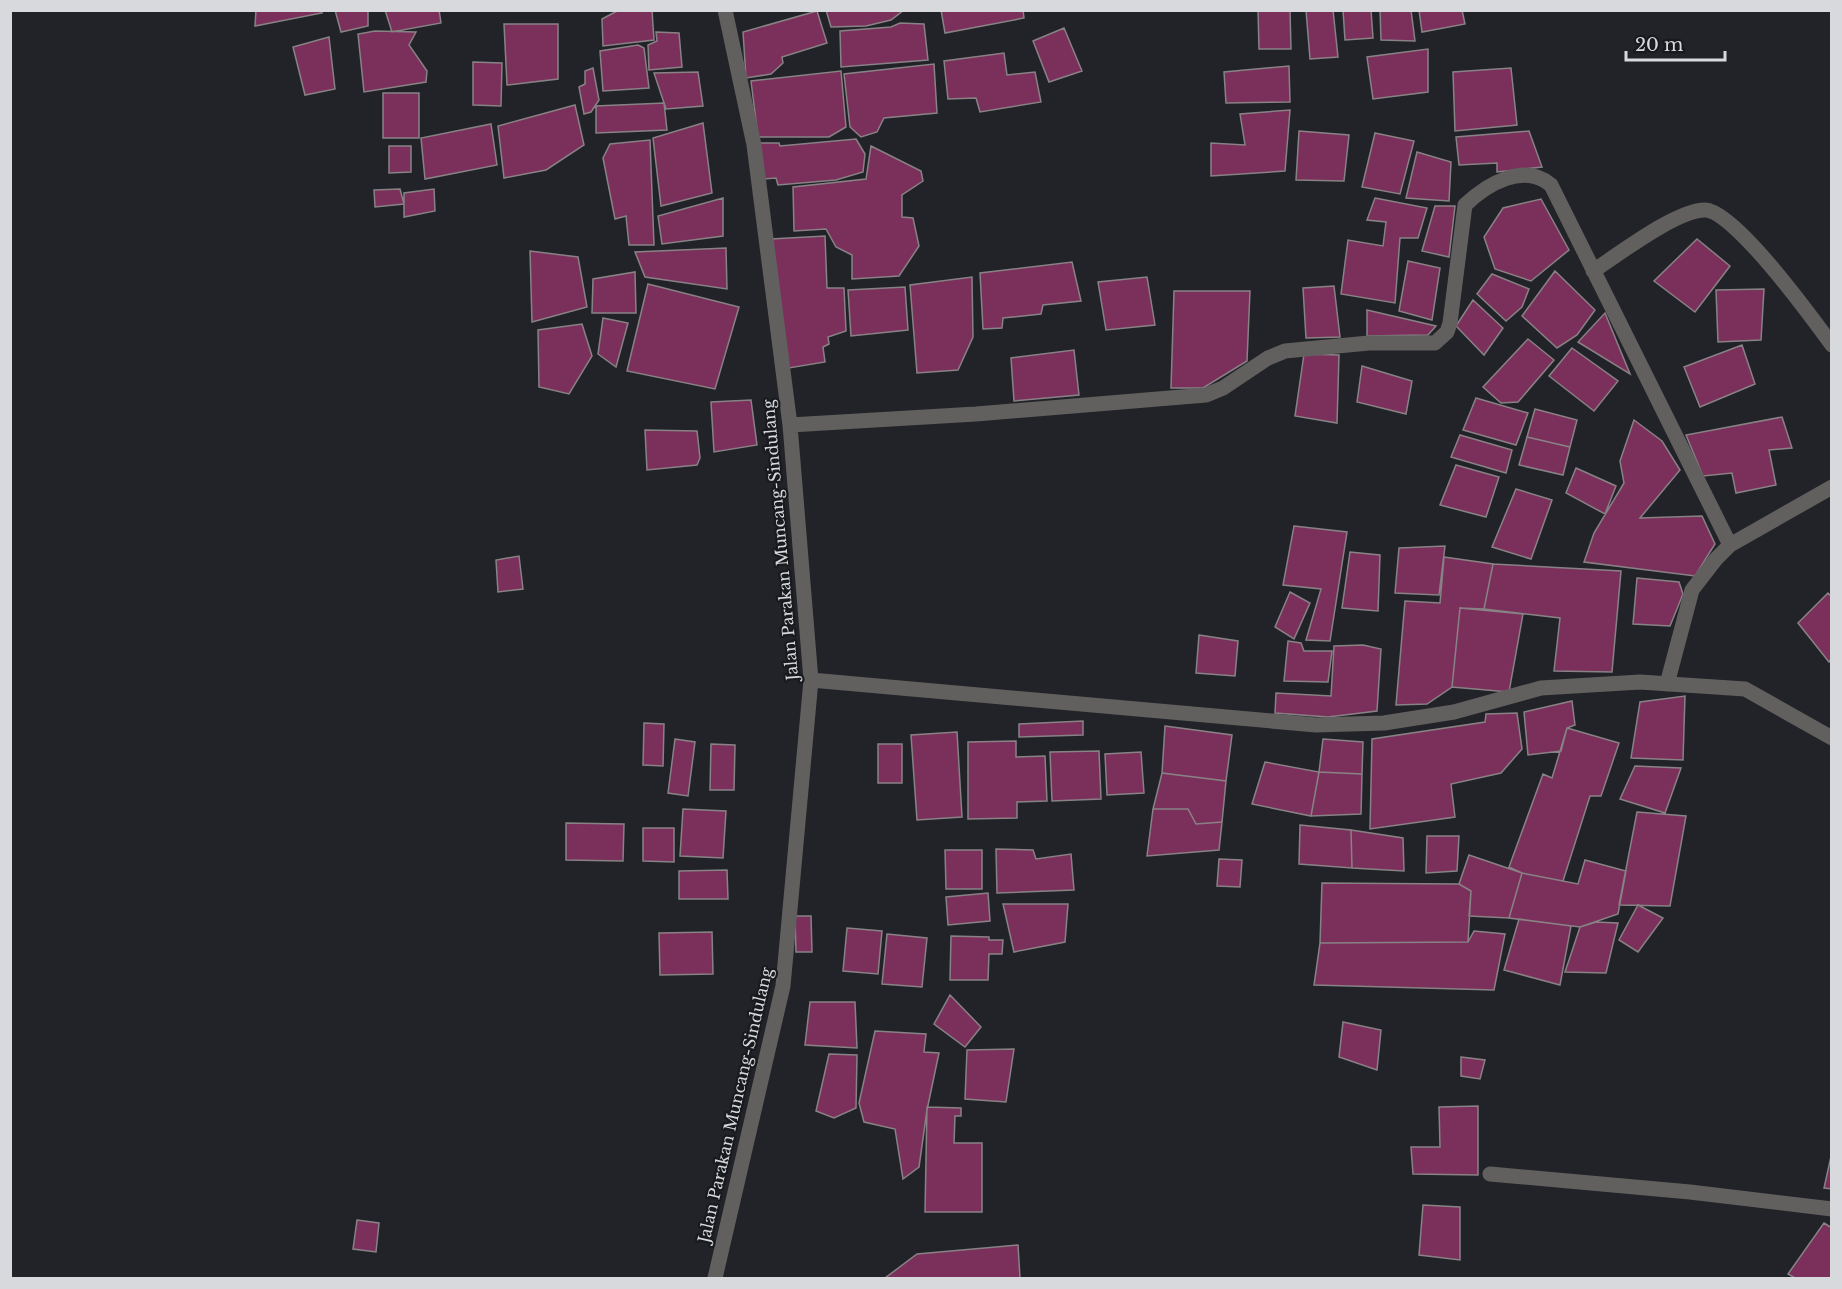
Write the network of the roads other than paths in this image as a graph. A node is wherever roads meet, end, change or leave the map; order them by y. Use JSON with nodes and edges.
{"nodes":[{"id":1,"x":725,"y":10,"type":"edge"},
{"id":2,"x":1593,"y":271,"type":"junction"},
{"id":3,"x":1832,"y":345,"type":"edge"},
{"id":4,"x":790,"y":425,"type":"junction"},
{"id":5,"x":1832,"y":487,"type":"edge"},
{"id":6,"x":1730,"y":545,"type":"junction"},
{"id":7,"x":811,"y":680,"type":"junction"},
{"id":8,"x":1667,"y":684,"type":"junction"},
{"id":9,"x":1832,"y":738,"type":"edge"},
{"id":10,"x":1490,"y":1174,"type":"dead end"},
{"id":11,"x":1832,"y":1209,"type":"edge"},
{"id":12,"x":715,"y":1278,"type":"edge"}],
"edges":[{"from":1,"to":4,"type":"street","name":"Jalan Parakan Muncang-Sindulang"},
{"from":2,"to":3,"type":"street"},
{"from":2,"to":4,"type":"street"},
{"from":2,"to":6,"type":"street"},
{"from":4,"to":7,"type":"street","name":"Jalan Parakan Muncang-Sindulang"},
{"from":5,"to":6,"type":"street"},
{"from":6,"to":8,"type":"street"},
{"from":7,"to":8,"type":"street"},
{"from":7,"to":12,"type":"street","name":"Jalan Parakan Muncang-Sindulang"},
{"from":8,"to":9,"type":"street"},
{"from":10,"to":11,"type":"street"}]}
